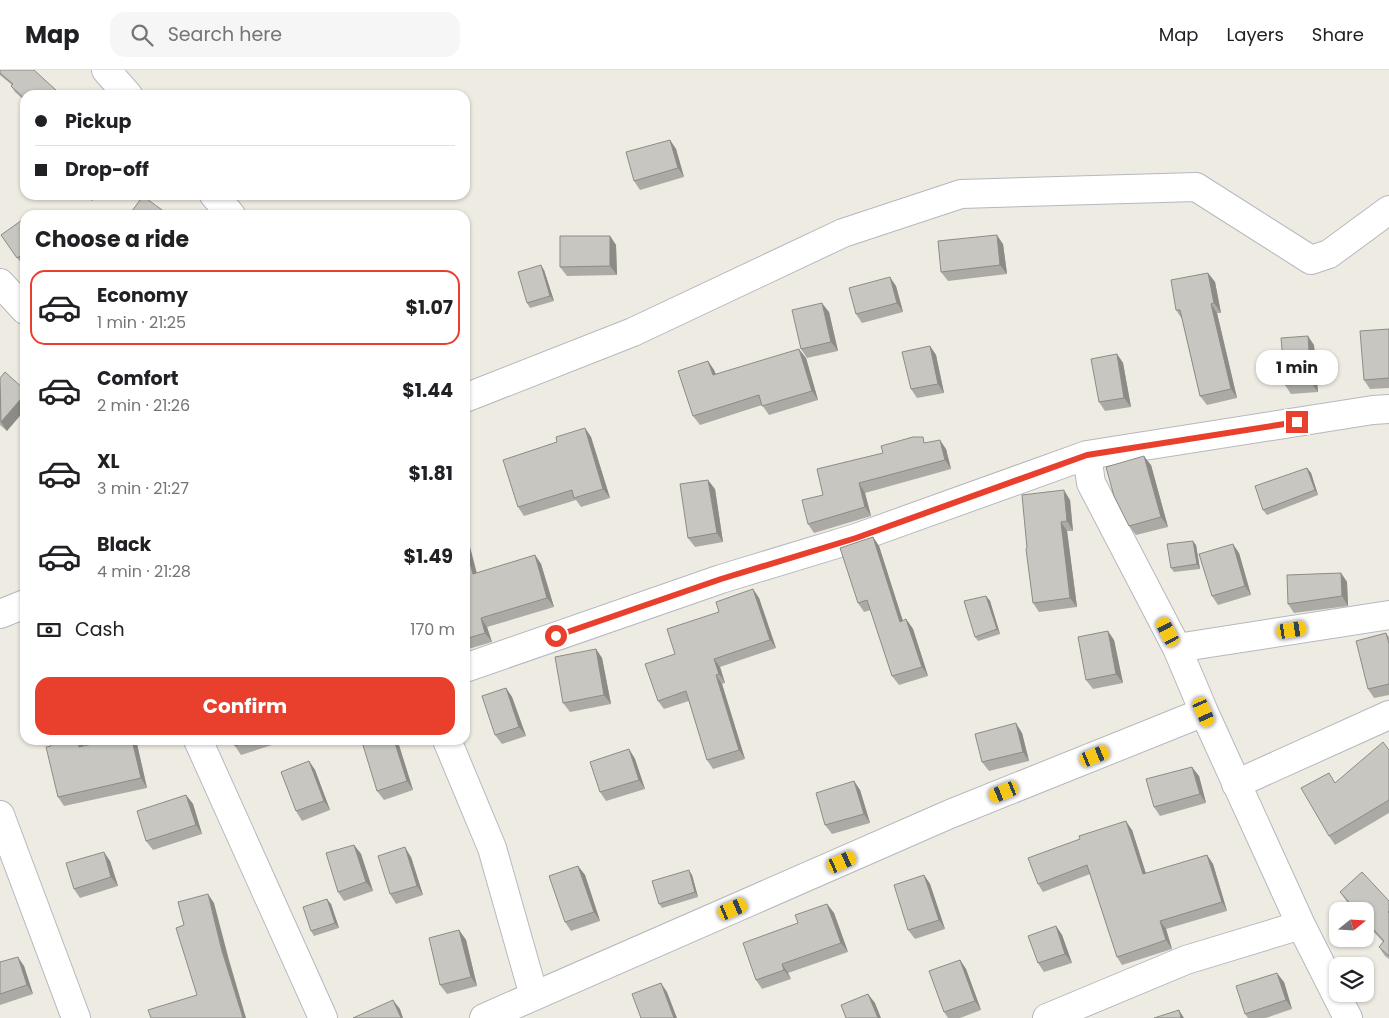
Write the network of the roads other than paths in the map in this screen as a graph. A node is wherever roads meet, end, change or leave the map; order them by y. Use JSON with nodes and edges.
{"nodes":[{"id":1,"x":106,"y":70,"type":"edge"},
{"id":2,"x":124,"y":90,"type":"edge"},
{"id":3,"x":218,"y":200,"type":"edge"},
{"id":4,"x":226,"y":210,"type":"edge"},
{"id":5,"x":1389,"y":210,"type":"edge"},
{"id":6,"x":0,"y":283,"type":"edge"},
{"id":7,"x":20,"y":305,"type":"edge"},
{"id":8,"x":470,"y":396,"type":"edge"},
{"id":9,"x":1389,"y":409,"type":"edge"},
{"id":10,"x":1087,"y":455,"type":"junction"},
{"id":11,"x":20,"y":606,"type":"edge"},
{"id":12,"x":0,"y":614,"type":"edge"},
{"id":13,"x":1389,"y":615,"type":"edge"},
{"id":14,"x":1177,"y":648,"type":"junction"},
{"id":15,"x":470,"y":666,"type":"edge"},
{"id":16,"x":1204,"y":712,"type":"junction"},
{"id":17,"x":1389,"y":715,"type":"edge"},
{"id":18,"x":200,"y":745,"type":"edge"},
{"id":19,"x":449,"y":745,"type":"edge"},
{"id":20,"x":1236,"y":784,"type":"junction"},
{"id":21,"x":0,"y":815,"type":"edge"},
{"id":22,"x":1301,"y":925,"type":"junction"},
{"id":23,"x":534,"y":996,"type":"junction"},
{"id":24,"x":76,"y":1018,"type":"edge"},
{"id":25,"x":323,"y":1018,"type":"edge"},
{"id":26,"x":484,"y":1018,"type":"edge"},
{"id":27,"x":1047,"y":1018,"type":"edge"},
{"id":28,"x":1348,"y":1018,"type":"edge"}],
"edges":[{"from":1,"to":2,"type":"street"},
{"from":3,"to":4,"type":"street"},
{"from":5,"to":8,"type":"street"},
{"from":6,"to":7,"type":"street"},
{"from":9,"to":10,"type":"street"},
{"from":10,"to":14,"type":"street"},
{"from":10,"to":15,"type":"street"},
{"from":11,"to":12,"type":"street"},
{"from":13,"to":14,"type":"street"},
{"from":14,"to":16,"type":"street"},
{"from":16,"to":20,"type":"street"},
{"from":16,"to":23,"type":"street"},
{"from":17,"to":20,"type":"street"},
{"from":18,"to":25,"type":"street"},
{"from":19,"to":23,"type":"street"},
{"from":20,"to":22,"type":"street"},
{"from":21,"to":24,"type":"street"},
{"from":22,"to":27,"type":"street"},
{"from":22,"to":28,"type":"street"},
{"from":23,"to":26,"type":"street"}]}
